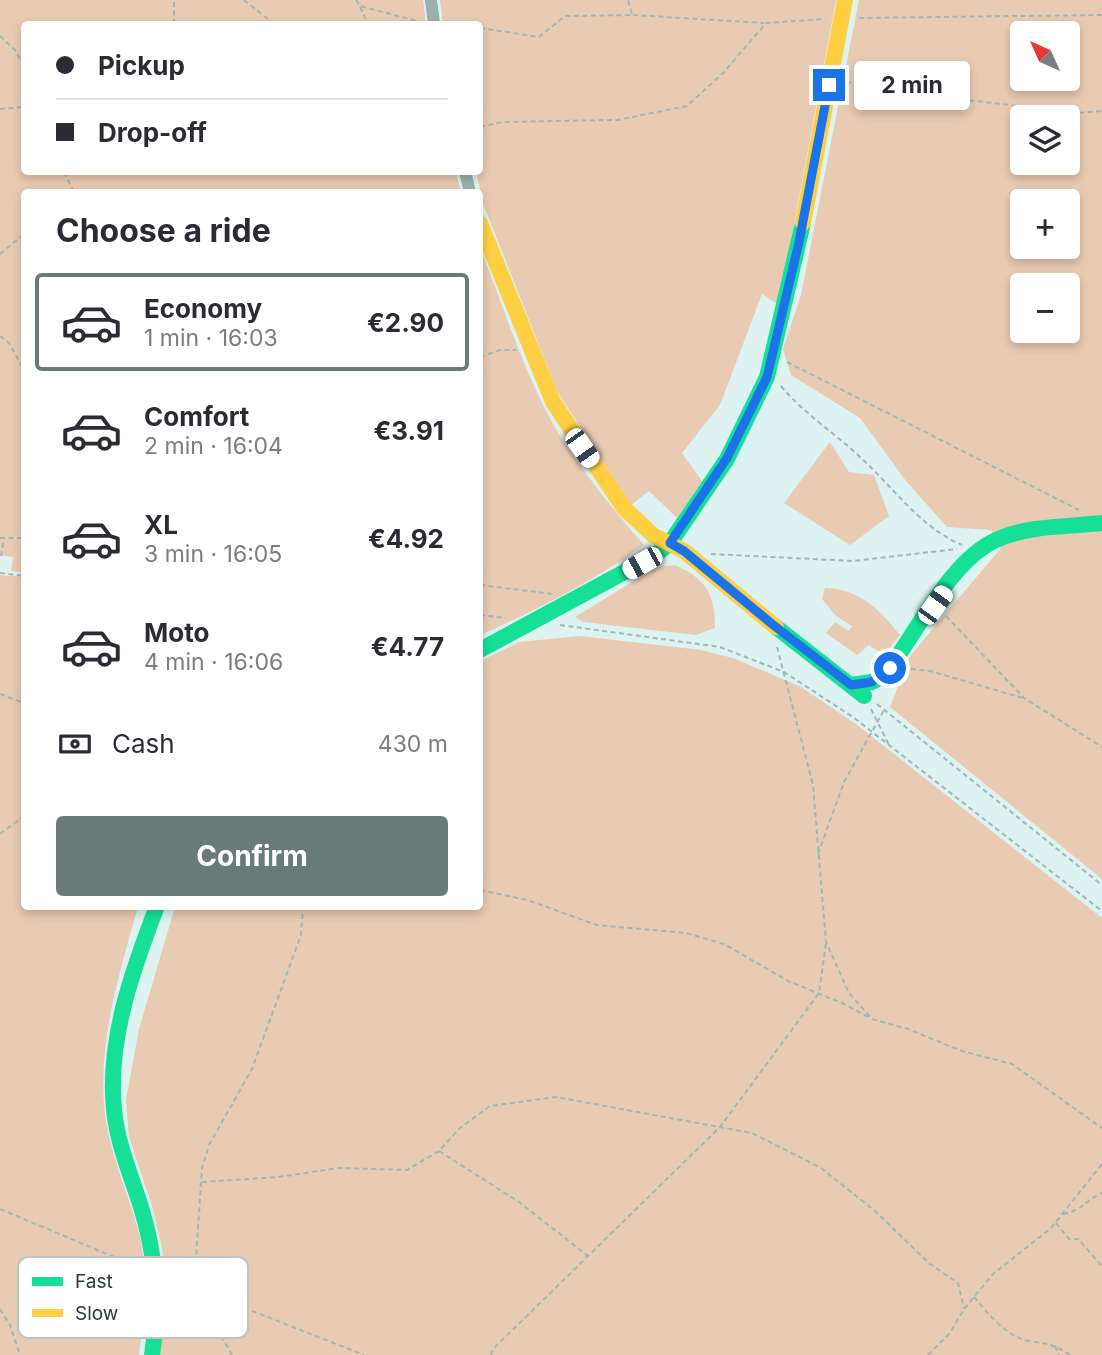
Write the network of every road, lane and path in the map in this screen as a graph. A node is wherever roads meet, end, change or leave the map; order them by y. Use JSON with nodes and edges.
{"nodes":[{"id":1,"x":174,"y":0,"type":"edge"},
{"id":2,"x":244,"y":0,"type":"edge"},
{"id":3,"x":356,"y":0,"type":"edge"},
{"id":4,"x":431,"y":0,"type":"edge"},
{"id":5,"x":628,"y":0,"type":"edge"},
{"id":6,"x":845,"y":0,"type":"edge"},
{"id":7,"x":360,"y":6,"type":"junction"},
{"id":8,"x":632,"y":15,"type":"junction"},
{"id":9,"x":1102,"y":15,"type":"edge"},
{"id":10,"x":842,"y":18,"type":"junction"},
{"id":11,"x":174,"y":21,"type":"edge"},
{"id":12,"x":270,"y":21,"type":"edge"},
{"id":13,"x":367,"y":21,"type":"edge"},
{"id":14,"x":421,"y":21,"type":"edge"},
{"id":15,"x":433,"y":21,"type":"edge"},
{"id":16,"x":766,"y":23,"type":"junction"},
{"id":17,"x":483,"y":28,"type":"edge"},
{"id":18,"x":0,"y":36,"type":"edge"},
{"id":19,"x":21,"y":61,"type":"edge"},
{"id":20,"x":829,"y":85,"type":"junction"},
{"id":21,"x":21,"y":107,"type":"edge"},
{"id":22,"x":0,"y":109,"type":"edge"},
{"id":23,"x":1102,"y":111,"type":"edge"},
{"id":24,"x":483,"y":126,"type":"edge"},
{"id":25,"x":483,"y":230,"type":"edge"},
{"id":26,"x":21,"y":236,"type":"edge"},
{"id":27,"x":0,"y":254,"type":"edge"},
{"id":28,"x":0,"y":336,"type":"edge"},
{"id":29,"x":531,"y":349,"type":"junction"},
{"id":30,"x":774,"y":355,"type":"junction"},
{"id":31,"x":483,"y":356,"type":"edge"},
{"id":32,"x":21,"y":365,"type":"edge"},
{"id":33,"x":769,"y":372,"type":"junction"},
{"id":34,"x":1096,"y":519,"type":"edge"},
{"id":35,"x":0,"y":538,"type":"edge"},
{"id":36,"x":4,"y":538,"type":"junction"},
{"id":37,"x":21,"y":538,"type":"edge"},
{"id":38,"x":670,"y":543,"type":"junction"},
{"id":39,"x":706,"y":554,"type":"dead end"},
{"id":40,"x":1,"y":556,"type":"edge"},
{"id":41,"x":0,"y":573,"type":"edge"},
{"id":42,"x":21,"y":576,"type":"edge"},
{"id":43,"x":483,"y":585,"type":"edge"},
{"id":44,"x":556,"y":594,"type":"dead end"},
{"id":45,"x":935,"y":605,"type":"junction"},
{"id":46,"x":483,"y":615,"type":"edge"},
{"id":47,"x":516,"y":619,"type":"dead end"},
{"id":48,"x":551,"y":623,"type":"dead end"},
{"id":49,"x":777,"y":646,"type":"dead end"},
{"id":50,"x":483,"y":648,"type":"edge"},
{"id":51,"x":890,"y":668,"type":"junction"},
{"id":52,"x":784,"y":672,"type":"junction"},
{"id":53,"x":851,"y":685,"type":"junction"},
{"id":54,"x":0,"y":694,"type":"edge"},
{"id":55,"x":864,"y":696,"type":"junction"},
{"id":56,"x":1024,"y":698,"type":"junction"},
{"id":57,"x":21,"y":702,"type":"edge"},
{"id":58,"x":885,"y":709,"type":"junction"},
{"id":59,"x":877,"y":722,"type":"junction"},
{"id":60,"x":872,"y":732,"type":"junction"},
{"id":61,"x":890,"y":746,"type":"junction"},
{"id":62,"x":1102,"y":747,"type":"edge"},
{"id":63,"x":21,"y":818,"type":"edge"},
{"id":64,"x":0,"y":834,"type":"edge"},
{"id":65,"x":818,"y":855,"type":"junction"},
{"id":66,"x":1102,"y":885,"type":"edge"},
{"id":67,"x":483,"y":891,"type":"edge"},
{"id":68,"x":156,"y":910,"type":"edge"},
{"id":69,"x":303,"y":910,"type":"edge"},
{"id":70,"x":1102,"y":911,"type":"edge"},
{"id":71,"x":826,"y":942,"type":"junction"},
{"id":72,"x":819,"y":993,"type":"junction"},
{"id":73,"x":872,"y":1019,"type":"junction"},
{"id":74,"x":720,"y":1126,"type":"junction"},
{"id":75,"x":1102,"y":1128,"type":"edge"},
{"id":76,"x":439,"y":1151,"type":"junction"},
{"id":77,"x":1102,"y":1164,"type":"edge"},
{"id":78,"x":202,"y":1182,"type":"junction"},
{"id":79,"x":1102,"y":1193,"type":"edge"},
{"id":80,"x":0,"y":1209,"type":"edge"},
{"id":81,"x":1062,"y":1214,"type":"junction"},
{"id":82,"x":1055,"y":1222,"type":"junction"},
{"id":83,"x":589,"y":1256,"type":"junction"},
{"id":84,"x":112,"y":1257,"type":"edge"},
{"id":85,"x":153,"y":1257,"type":"edge"},
{"id":86,"x":196,"y":1257,"type":"edge"},
{"id":87,"x":1102,"y":1266,"type":"edge"},
{"id":88,"x":974,"y":1297,"type":"junction"},
{"id":89,"x":0,"y":1309,"type":"edge"},
{"id":90,"x":248,"y":1309,"type":"edge"},
{"id":91,"x":964,"y":1309,"type":"junction"},
{"id":92,"x":222,"y":1338,"type":"edge"},
{"id":93,"x":1055,"y":1345,"type":"junction"},
{"id":94,"x":20,"y":1355,"type":"edge"},
{"id":95,"x":232,"y":1355,"type":"edge"},
{"id":96,"x":364,"y":1355,"type":"edge"},
{"id":97,"x":491,"y":1355,"type":"edge"},
{"id":98,"x":928,"y":1355,"type":"edge"},
{"id":99,"x":1059,"y":1355,"type":"edge"},
{"id":100,"x":1070,"y":1355,"type":"edge"}],
"edges":[{"from":1,"to":11,"type":"path"},
{"from":2,"to":12,"type":"path"},
{"from":3,"to":7,"type":"path"},
{"from":4,"to":15,"type":"street"},
{"from":5,"to":8,"type":"path"},
{"from":6,"to":10,"type":"street"},
{"from":7,"to":13,"type":"path"},
{"from":7,"to":14,"type":"path"},
{"from":8,"to":16,"type":"path"},
{"from":8,"to":17,"type":"path"},
{"from":9,"to":10,"type":"path"},
{"from":10,"to":16,"type":"path"},
{"from":10,"to":20,"type":"street"},
{"from":16,"to":24,"type":"path"},
{"from":18,"to":19,"type":"path"},
{"from":20,"to":23,"type":"path"},
{"from":20,"to":30,"type":"street"},
{"from":21,"to":22,"type":"path"},
{"from":25,"to":29,"type":"street"},
{"from":26,"to":27,"type":"path"},
{"from":28,"to":32,"type":"path"},
{"from":29,"to":31,"type":"path"},
{"from":29,"to":38,"type":"street"},
{"from":30,"to":33,"type":"street"},
{"from":30,"to":34,"type":"path"},
{"from":33,"to":38,"type":"street"},
{"from":33,"to":39,"type":"path"},
{"from":34,"to":45,"type":"street"},
{"from":35,"to":36,"type":"path"},
{"from":36,"to":37,"type":"path"},
{"from":36,"to":40,"type":"path"},
{"from":38,"to":50,"type":"street"},
{"from":38,"to":53,"type":"street"},
{"from":41,"to":42,"type":"path"},
{"from":43,"to":44,"type":"path"},
{"from":45,"to":51,"type":"street"},
{"from":45,"to":56,"type":"path"},
{"from":46,"to":47,"type":"path"},
{"from":48,"to":52,"type":"path"},
{"from":49,"to":52,"type":"path"},
{"from":51,"to":53,"type":"street"},
{"from":51,"to":56,"type":"path"},
{"from":52,"to":60,"type":"path"},
{"from":52,"to":65,"type":"path"},
{"from":53,"to":55,"type":"street"},
{"from":54,"to":57,"type":"path"},
{"from":55,"to":58,"type":"path"},
{"from":55,"to":59,"type":"path"},
{"from":56,"to":62,"type":"path"},
{"from":58,"to":59,"type":"path"},
{"from":58,"to":66,"type":"path"},
{"from":59,"to":60,"type":"path"},
{"from":59,"to":61,"type":"path"},
{"from":60,"to":61,"type":"path"},
{"from":60,"to":65,"type":"path"},
{"from":61,"to":70,"type":"path"},
{"from":63,"to":64,"type":"path"},
{"from":65,"to":71,"type":"path"},
{"from":67,"to":72,"type":"path"},
{"from":68,"to":85,"type":"street"},
{"from":69,"to":78,"type":"path"},
{"from":71,"to":72,"type":"path"},
{"from":71,"to":73,"type":"path"},
{"from":72,"to":73,"type":"path"},
{"from":72,"to":74,"type":"path"},
{"from":73,"to":75,"type":"path"},
{"from":74,"to":76,"type":"path"},
{"from":74,"to":83,"type":"path"},
{"from":74,"to":91,"type":"path"},
{"from":76,"to":78,"type":"path"},
{"from":76,"to":83,"type":"path"},
{"from":77,"to":81,"type":"path"},
{"from":78,"to":86,"type":"path"},
{"from":79,"to":81,"type":"path"},
{"from":80,"to":84,"type":"path"},
{"from":81,"to":82,"type":"path"},
{"from":82,"to":87,"type":"path"},
{"from":82,"to":88,"type":"path"},
{"from":83,"to":97,"type":"path"},
{"from":88,"to":91,"type":"path"},
{"from":88,"to":93,"type":"path"},
{"from":89,"to":94,"type":"path"},
{"from":90,"to":96,"type":"path"},
{"from":91,"to":98,"type":"path"},
{"from":92,"to":95,"type":"path"},
{"from":93,"to":99,"type":"path"},
{"from":93,"to":100,"type":"path"}]}
